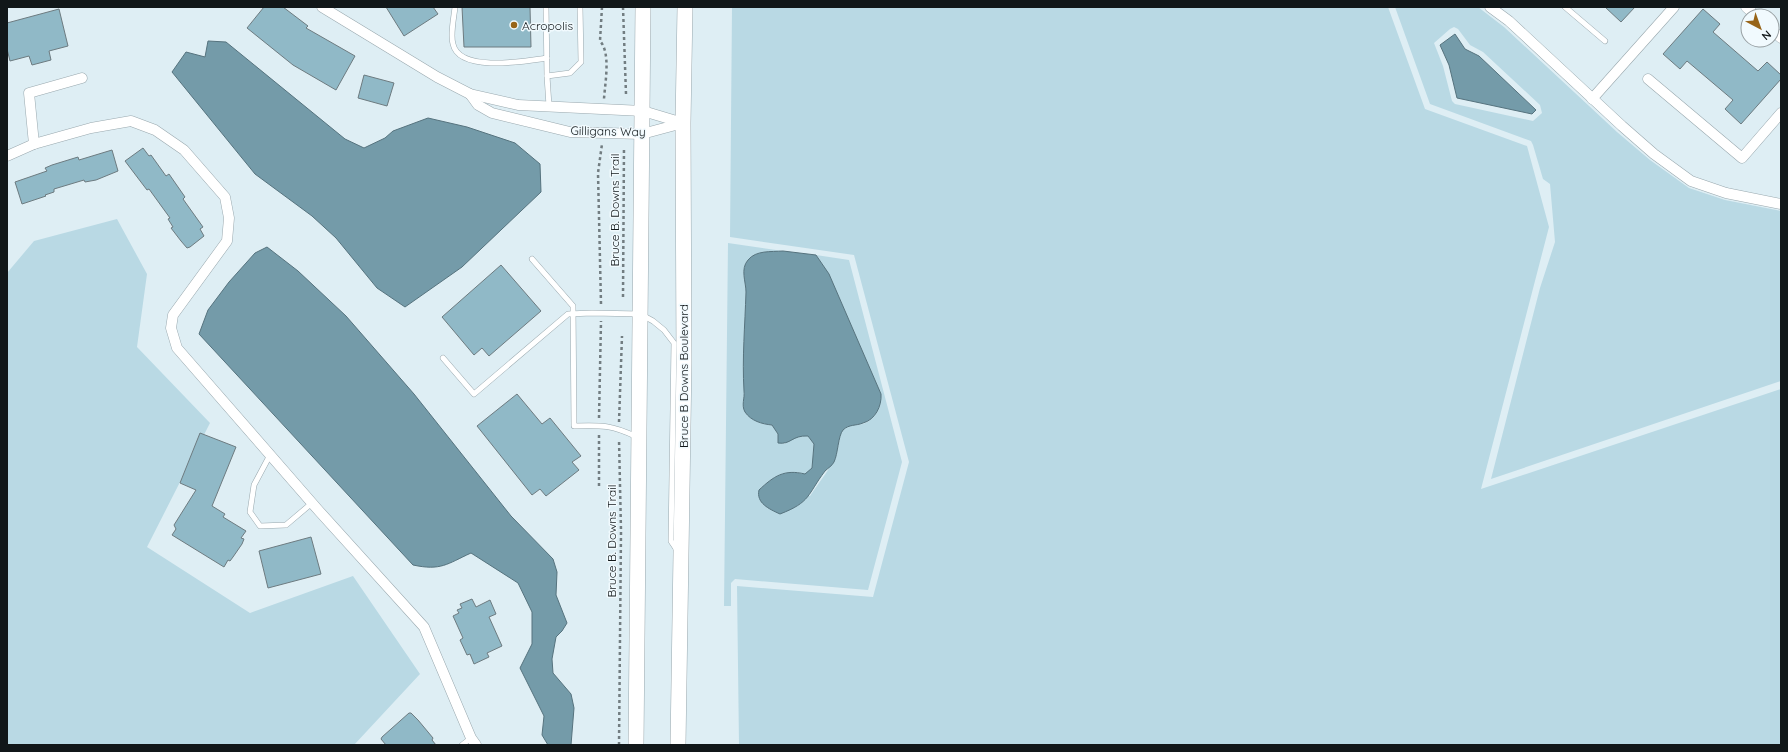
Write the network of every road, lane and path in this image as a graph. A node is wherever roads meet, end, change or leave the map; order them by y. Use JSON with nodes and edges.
{"nodes":[{"id":1,"x":322,"y":7,"type":"edge"},
{"id":2,"x":455,"y":7,"type":"edge"},
{"id":3,"x":546,"y":7,"type":"edge"},
{"id":4,"x":580,"y":7,"type":"edge"},
{"id":5,"x":602,"y":7,"type":"edge"},
{"id":6,"x":622,"y":7,"type":"edge"},
{"id":7,"x":644,"y":7,"type":"edge"},
{"id":8,"x":685,"y":7,"type":"edge"},
{"id":9,"x":1490,"y":7,"type":"edge"},
{"id":10,"x":1565,"y":7,"type":"edge"},
{"id":11,"x":1674,"y":7,"type":"edge"},
{"id":12,"x":1605,"y":42,"type":"dead end"},
{"id":13,"x":547,"y":58,"type":"junction"},
{"id":14,"x":547,"y":76,"type":"junction"},
{"id":15,"x":82,"y":78,"type":"dead end"},
{"id":16,"x":1648,"y":80,"type":"dead end"},
{"id":17,"x":470,"y":94,"type":"junction"},
{"id":18,"x":626,"y":94,"type":"dead end"},
{"id":19,"x":1592,"y":99,"type":"junction"},
{"id":20,"x":549,"y":106,"type":"junction"},
{"id":21,"x":603,"y":109,"type":"junction"},
{"id":22,"x":643,"y":111,"type":"junction"},
{"id":23,"x":1781,"y":113,"type":"edge"},
{"id":24,"x":683,"y":123,"type":"junction"},
{"id":25,"x":604,"y":133,"type":"junction"},
{"id":26,"x":642,"y":134,"type":"junction"},
{"id":27,"x":34,"y":144,"type":"junction"},
{"id":28,"x":624,"y":147,"type":"dead end"},
{"id":29,"x":7,"y":156,"type":"edge"},
{"id":30,"x":1781,"y":204,"type":"edge"},
{"id":31,"x":532,"y":259,"type":"dead end"},
{"id":32,"x":623,"y":297,"type":"dead end"},
{"id":33,"x":573,"y":313,"type":"junction"},
{"id":34,"x":601,"y":313,"type":"junction"},
{"id":35,"x":640,"y":314,"type":"junction"},
{"id":36,"x":622,"y":336,"type":"dead end"},
{"id":37,"x":444,"y":358,"type":"dead end"},
{"id":38,"x":599,"y":425,"type":"junction"},
{"id":39,"x":619,"y":428,"type":"junction"},
{"id":40,"x":638,"y":438,"type":"junction"},
{"id":41,"x":270,"y":455,"type":"junction"},
{"id":42,"x":599,"y":486,"type":"dead end"},
{"id":43,"x":312,"y":503,"type":"junction"},
{"id":44,"x":681,"y":555,"type":"junction"},
{"id":45,"x":473,"y":742,"type":"edge"},
{"id":46,"x":462,"y":745,"type":"edge"},
{"id":47,"x":618,"y":745,"type":"edge"},
{"id":48,"x":636,"y":745,"type":"edge"},
{"id":49,"x":678,"y":745,"type":"edge"}],
"edges":[{"from":1,"to":17,"type":"street","name":"Gilligans Way"},
{"from":2,"to":13,"type":"lane"},
{"from":3,"to":13,"type":"lane"},
{"from":4,"to":14,"type":"lane"},
{"from":5,"to":21,"type":"path"},
{"from":6,"to":18,"type":"path"},
{"from":7,"to":22,"type":"main road"},
{"from":8,"to":24,"type":"main road","name":"Bruce B Downs Boulevard"},
{"from":9,"to":19,"type":"street"},
{"from":10,"to":12,"type":"lane"},
{"from":11,"to":19,"type":"street"},
{"from":13,"to":14,"type":"lane"},
{"from":14,"to":20,"type":"lane"},
{"from":15,"to":27,"type":"street"},
{"from":16,"to":23,"type":"street"},
{"from":17,"to":20,"type":"street","name":"Gilligans Way"},
{"from":17,"to":25,"type":"street","name":"Gilligans Way"},
{"from":19,"to":30,"type":"street"},
{"from":20,"to":21,"type":"street","name":"Gilligans Way"},
{"from":21,"to":22,"type":"street","name":"Gilligans Way"},
{"from":22,"to":24,"type":"street","name":"Gilligans Way"},
{"from":22,"to":26,"type":"main road"},
{"from":24,"to":26,"type":"street","name":"Gilligans Way"},
{"from":24,"to":44,"type":"main road","name":"Bruce B Downs Boulevard"},
{"from":25,"to":26,"type":"street","name":"Gilligans Way"},
{"from":25,"to":34,"type":"path"},
{"from":26,"to":35,"type":"main road"},
{"from":27,"to":29,"type":"street"},
{"from":27,"to":41,"type":"street"},
{"from":28,"to":32,"type":"path","name":"Bruce B. Downs Trail"},
{"from":31,"to":33,"type":"lane"},
{"from":33,"to":34,"type":"lane"},
{"from":33,"to":37,"type":"lane"},
{"from":33,"to":38,"type":"lane"},
{"from":34,"to":35,"type":"lane"},
{"from":34,"to":38,"type":"path"},
{"from":35,"to":40,"type":"main road"},
{"from":35,"to":44,"type":"lane"},
{"from":36,"to":39,"type":"path","name":"Bruce B. Downs Trail"},
{"from":38,"to":39,"type":"lane"},
{"from":38,"to":42,"type":"path"},
{"from":39,"to":40,"type":"lane"},
{"from":39,"to":47,"type":"path","name":"Bruce B. Downs Trail"},
{"from":40,"to":48,"type":"main road"},
{"from":41,"to":43,"type":"street"},
{"from":41,"to":43,"type":"lane"},
{"from":43,"to":45,"type":"street"},
{"from":44,"to":49,"type":"main road","name":"Bruce B Downs Boulevard"},
{"from":45,"to":46,"type":"lane"}]}
